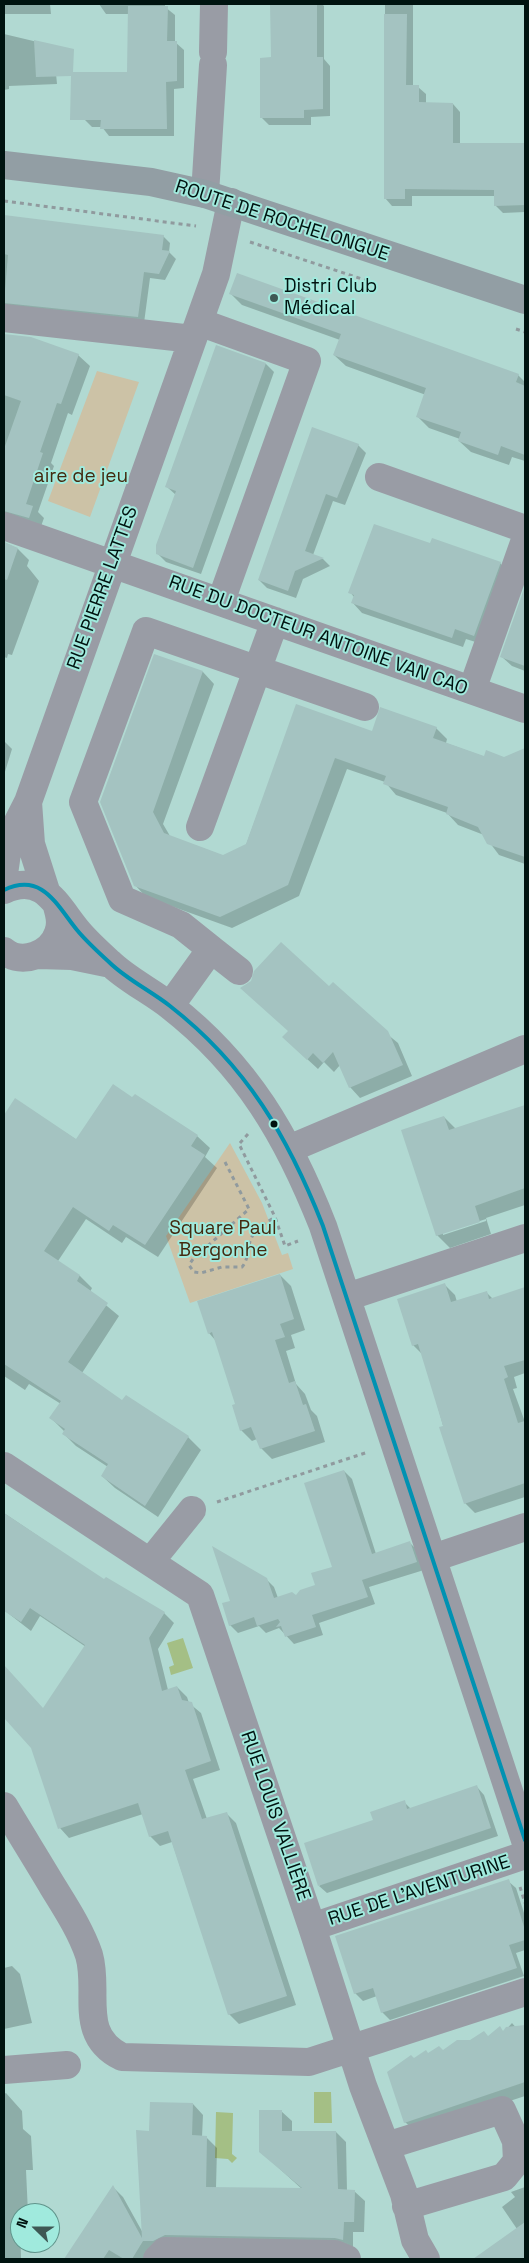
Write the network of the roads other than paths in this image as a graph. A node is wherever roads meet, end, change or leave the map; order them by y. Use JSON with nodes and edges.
{"nodes":[{"id":1,"x":214,"y":4,"type":"edge"},
{"id":2,"x":4,"y":164,"type":"edge"},
{"id":3,"x":205,"y":194,"type":"junction"},
{"id":4,"x":232,"y":202,"type":"junction"},
{"id":5,"x":525,"y":300,"type":"edge"},
{"id":6,"x":4,"y":318,"type":"edge"},
{"id":7,"x":196,"y":330,"type":"junction"},
{"id":8,"x":379,"y":477,"type":"dead end"},
{"id":9,"x":4,"y":526,"type":"edge"},
{"id":10,"x":525,"y":529,"type":"edge"},
{"id":11,"x":525,"y":540,"type":"edge"},
{"id":12,"x":112,"y":563,"type":"junction"},
{"id":13,"x":220,"y":602,"type":"junction"},
{"id":14,"x":275,"y":621,"type":"junction"},
{"id":15,"x":258,"y":669,"type":"junction"},
{"id":16,"x":472,"y":690,"type":"junction"},
{"id":17,"x":365,"y":707,"type":"dead end"},
{"id":18,"x":525,"y":709,"type":"edge"},
{"id":19,"x":28,"y":802,"type":"junction"},
{"id":20,"x":200,"y":827,"type":"dead end"},
{"id":21,"x":4,"y":874,"type":"edge"},
{"id":22,"x":4,"y":890,"type":"edge"},
{"id":23,"x":51,"y":897,"type":"junction"},
{"id":24,"x":211,"y":949,"type":"junction"},
{"id":25,"x":5,"y":953,"type":"edge"},
{"id":26,"x":38,"y":955,"type":"junction"},
{"id":27,"x":111,"y":964,"type":"junction"},
{"id":28,"x":239,"y":971,"type":"dead end"},
{"id":29,"x":170,"y":1006,"type":"junction"},
{"id":30,"x":525,"y":1049,"type":"edge"},
{"id":31,"x":289,"y":1149,"type":"junction"},
{"id":32,"x":525,"y":1238,"type":"edge"},
{"id":33,"x":347,"y":1297,"type":"junction"},
{"id":34,"x":4,"y":1466,"type":"edge"},
{"id":35,"x":192,"y":1510,"type":"road end"},
{"id":36,"x":525,"y":1527,"type":"edge"},
{"id":37,"x":433,"y":1558,"type":"junction"},
{"id":38,"x":150,"y":1562,"type":"junction"},
{"id":39,"x":4,"y":1806,"type":"edge"},
{"id":40,"x":525,"y":1840,"type":"edge"},
{"id":41,"x":525,"y":1856,"type":"edge"},
{"id":42,"x":312,"y":1927,"type":"junction"},
{"id":43,"x":525,"y":1992,"type":"edge"},
{"id":44,"x":351,"y":2049,"type":"junction"},
{"id":45,"x":67,"y":2065,"type":"dead end"},
{"id":46,"x":4,"y":2070,"type":"edge"},
{"id":47,"x":386,"y":2146,"type":"junction"},
{"id":48,"x":406,"y":2206,"type":"junction"},
{"id":49,"x":157,"y":2259,"type":"edge"},
{"id":50,"x":347,"y":2259,"type":"edge"},
{"id":51,"x":426,"y":2259,"type":"edge"}],
"edges":[{"from":1,"to":3,"type":"street"},
{"from":2,"to":3,"type":"main road","name":"ROUTE DE ROCHELONGUE"},
{"from":3,"to":4,"type":"main road","name":"ROUTE DE ROCHELONGUE"},
{"from":4,"to":5,"type":"main road","name":"ROUTE DE ROCHELONGUE"},
{"from":4,"to":7,"type":"street","name":"RUE PIERRE LATTES"},
{"from":6,"to":7,"type":"street"},
{"from":7,"to":12,"type":"street","name":"RUE PIERRE LATTES"},
{"from":7,"to":13,"type":"street"},
{"from":8,"to":10,"type":"street"},
{"from":9,"to":12,"type":"street","name":"RUE DU DOCTEUR ANTOINE VAN CAO"},
{"from":11,"to":16,"type":"street"},
{"from":12,"to":13,"type":"street","name":"RUE DU DOCTEUR ANTOINE VAN CAO"},
{"from":12,"to":19,"type":"street","name":"RUE PIERRE LATTES"},
{"from":13,"to":14,"type":"street","name":"RUE DU DOCTEUR ANTOINE VAN CAO"},
{"from":14,"to":15,"type":"street"},
{"from":14,"to":16,"type":"street","name":"RUE DU DOCTEUR ANTOINE VAN CAO"},
{"from":15,"to":17,"type":"street"},
{"from":15,"to":20,"type":"street"},
{"from":15,"to":24,"type":"street"},
{"from":16,"to":18,"type":"street","name":"RUE DU DOCTEUR ANTOINE VAN CAO"},
{"from":19,"to":21,"type":"street","name":"RUE PIERRE LATTES"},
{"from":19,"to":23,"type":"street","name":"RUE PIERRE LATTES"},
{"from":22,"to":23,"type":"street"},
{"from":23,"to":26,"type":"street"},
{"from":23,"to":27,"type":"street"},
{"from":24,"to":28,"type":"street"},
{"from":24,"to":29,"type":"street"},
{"from":25,"to":26,"type":"street"},
{"from":26,"to":27,"type":"street"},
{"from":27,"to":29,"type":"street"},
{"from":29,"to":31,"type":"street"},
{"from":30,"to":31,"type":"street"},
{"from":31,"to":33,"type":"street"},
{"from":32,"to":33,"type":"street"},
{"from":33,"to":37,"type":"street"},
{"from":34,"to":38,"type":"street","name":"RUE LOUIS VALLIÈRE"},
{"from":35,"to":38,"type":"street"},
{"from":36,"to":37,"type":"street"},
{"from":37,"to":40,"type":"street"},
{"from":38,"to":42,"type":"street","name":"RUE LOUIS VALLIÈRE"},
{"from":39,"to":44,"type":"street"},
{"from":41,"to":42,"type":"street","name":"RUE DE L'AVENTURINE"},
{"from":42,"to":44,"type":"street","name":"RUE LOUIS VALLIÈRE"},
{"from":43,"to":44,"type":"street"},
{"from":44,"to":47,"type":"street","name":"RUE LOUIS VALLIÈRE"},
{"from":45,"to":46,"type":"street"},
{"from":47,"to":48,"type":"street","name":"RUE LOUIS VALLIÈRE"},
{"from":47,"to":48,"type":"street"},
{"from":48,"to":51,"type":"street","name":"RUE LOUIS VALLIÈRE"},
{"from":49,"to":50,"type":"street"}]}
